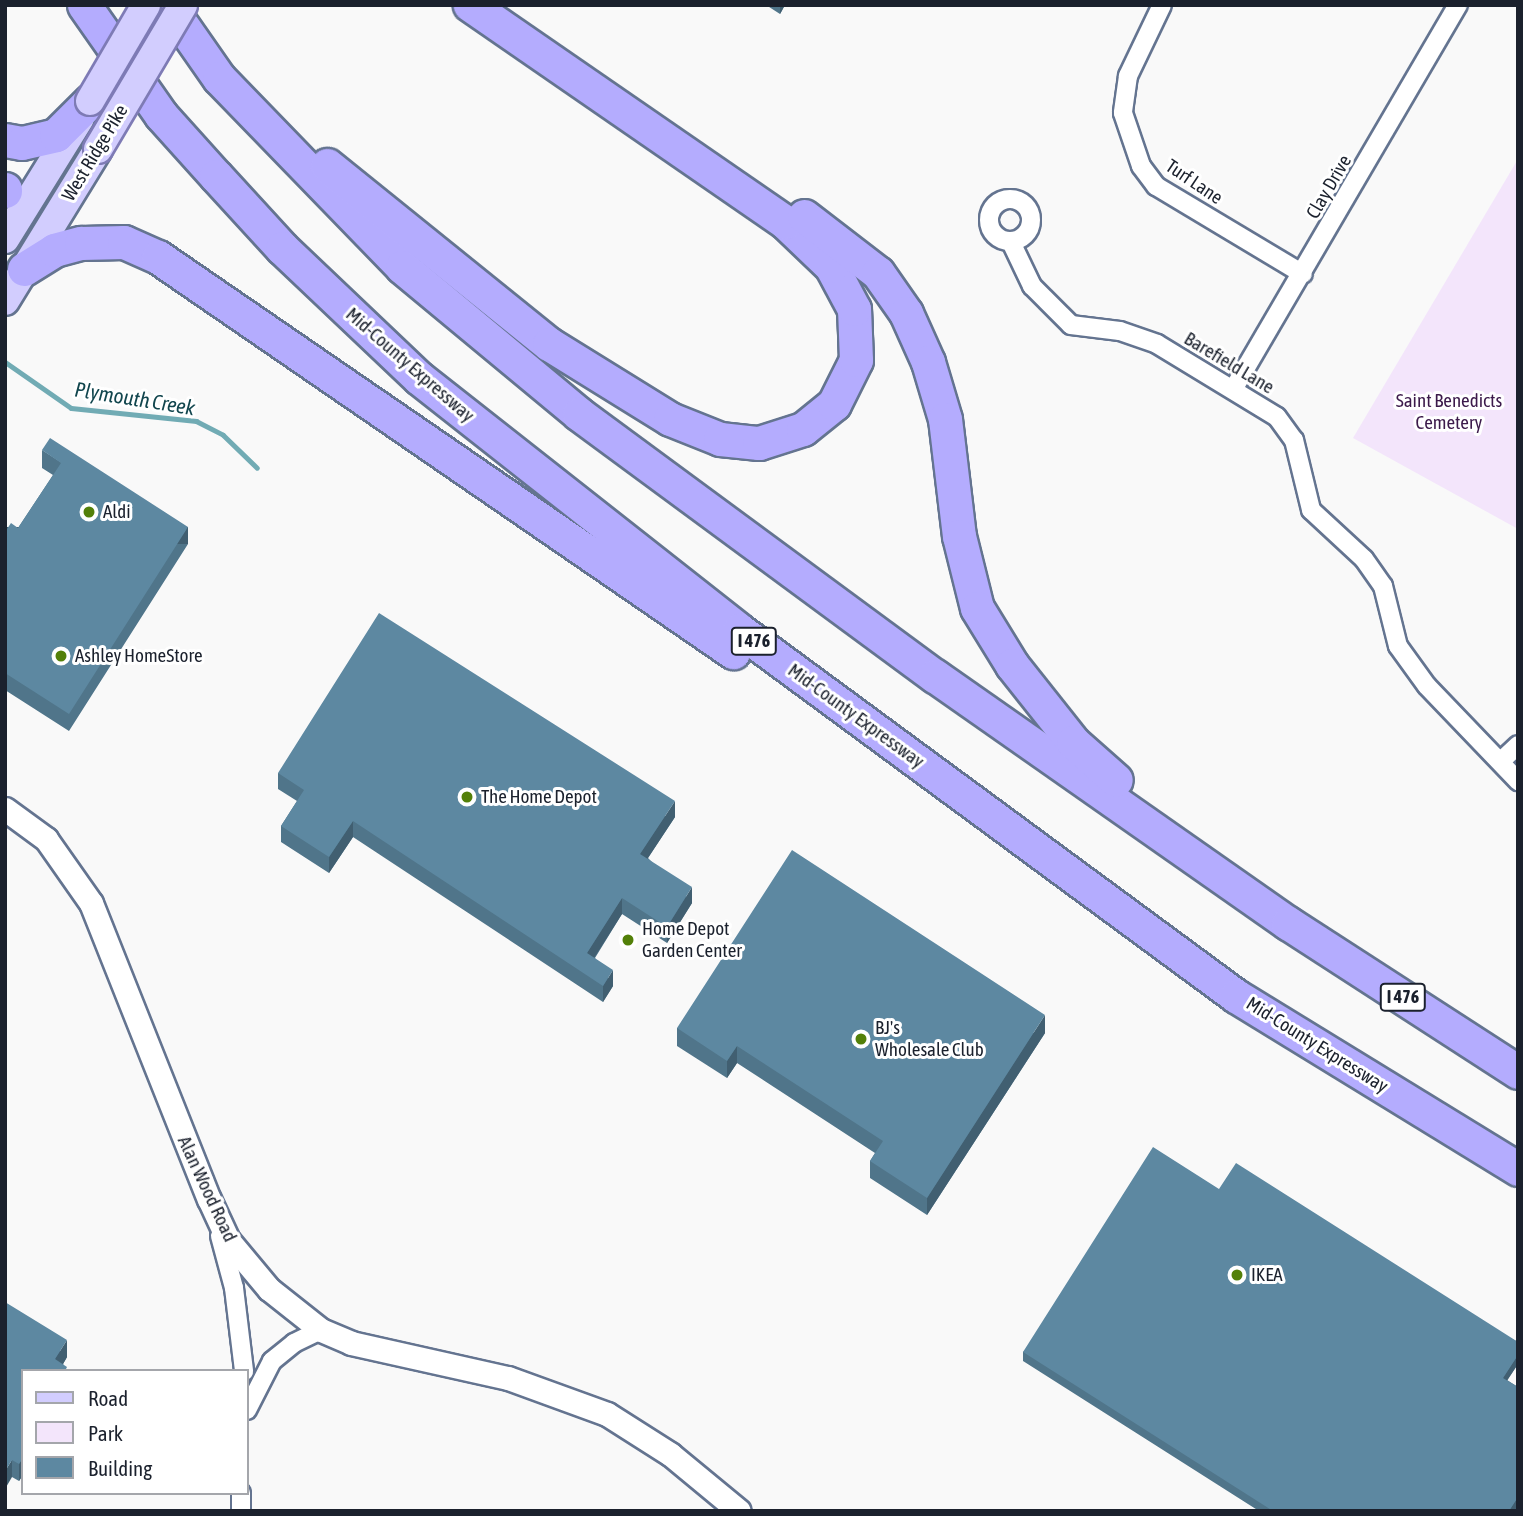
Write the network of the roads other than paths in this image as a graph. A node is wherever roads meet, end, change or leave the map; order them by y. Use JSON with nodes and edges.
{"nodes":[{"id":1,"x":84,"y":5,"type":"edge"},
{"id":2,"x":146,"y":5,"type":"edge"},
{"id":3,"x":168,"y":5,"type":"edge"},
{"id":4,"x":183,"y":5,"type":"edge"},
{"id":5,"x":470,"y":5,"type":"edge"},
{"id":6,"x":498,"y":5,"type":"edge"},
{"id":7,"x":1162,"y":5,"type":"edge"},
{"id":8,"x":1458,"y":5,"type":"edge"},
{"id":9,"x":219,"y":78,"type":"junction"},
{"id":10,"x":90,"y":101,"type":"junction"},
{"id":11,"x":5,"y":140,"type":"edge"},
{"id":12,"x":5,"y":239,"type":"edge"},
{"id":13,"x":1011,"y":242,"type":"dead end"},
{"id":14,"x":24,"y":269,"type":"junction"},
{"id":15,"x":1303,"y":274,"type":"junction"},
{"id":16,"x":5,"y":301,"type":"edge"},
{"id":17,"x":1234,"y":388,"type":"junction"},
{"id":18,"x":1518,"y":745,"type":"edge"},
{"id":19,"x":1501,"y":761,"type":"junction"},
{"id":20,"x":1518,"y":781,"type":"edge"},
{"id":21,"x":5,"y":810,"type":"edge"},
{"id":22,"x":1288,"y":923,"type":"junction"},
{"id":23,"x":1236,"y":996,"type":"junction"},
{"id":24,"x":1518,"y":1072,"type":"edge"},
{"id":25,"x":1518,"y":1169,"type":"edge"},
{"id":26,"x":209,"y":1199,"type":"junction"},
{"id":27,"x":321,"y":1329,"type":"junction"},
{"id":28,"x":244,"y":1369,"type":"edge"},
{"id":29,"x":248,"y":1408,"type":"edge"},
{"id":30,"x":739,"y":1511,"type":"edge"}],
"edges":[{"from":1,"to":23,"type":"highway","name":"Mid-County Expressway","number":"I 476"},
{"from":2,"to":10,"type":"main road","name":"West Ridge Pike","bridge":true},
{"from":3,"to":9,"type":"highway","number":"I 476"},
{"from":4,"to":14,"type":"main road","name":"West Ridge Pike","bridge":true},
{"from":5,"to":9,"type":"highway"},
{"from":6,"to":22,"type":"highway"},
{"from":7,"to":15,"type":"street","name":"Turf Lane"},
{"from":8,"to":15,"type":"street","name":"Clay Drive"},
{"from":9,"to":22,"type":"highway","number":"I 476"},
{"from":10,"to":11,"type":"highway"},
{"from":10,"to":12,"type":"main road","name":"West Ridge Pike"},
{"from":13,"to":17,"type":"street","name":"Barefield Lane"},
{"from":14,"to":16,"type":"main road","name":"West Ridge Pike"},
{"from":14,"to":23,"type":"highway"},
{"from":15,"to":17,"type":"street","name":"Clay Drive"},
{"from":17,"to":19,"type":"street","name":"Barefield Lane"},
{"from":18,"to":19,"type":"street"},
{"from":19,"to":20,"type":"street","name":"Barefield Lane"},
{"from":21,"to":26,"type":"street","name":"Alan Wood Road"},
{"from":22,"to":24,"type":"highway","number":"I 476"},
{"from":23,"to":25,"type":"highway","name":"Mid-County Expressway","number":"I 476"},
{"from":26,"to":27,"type":"street","name":"Alan Wood Road"},
{"from":26,"to":28,"type":"street"},
{"from":27,"to":29,"type":"street"},
{"from":27,"to":30,"type":"street","name":"Alan Wood Road"}]}
